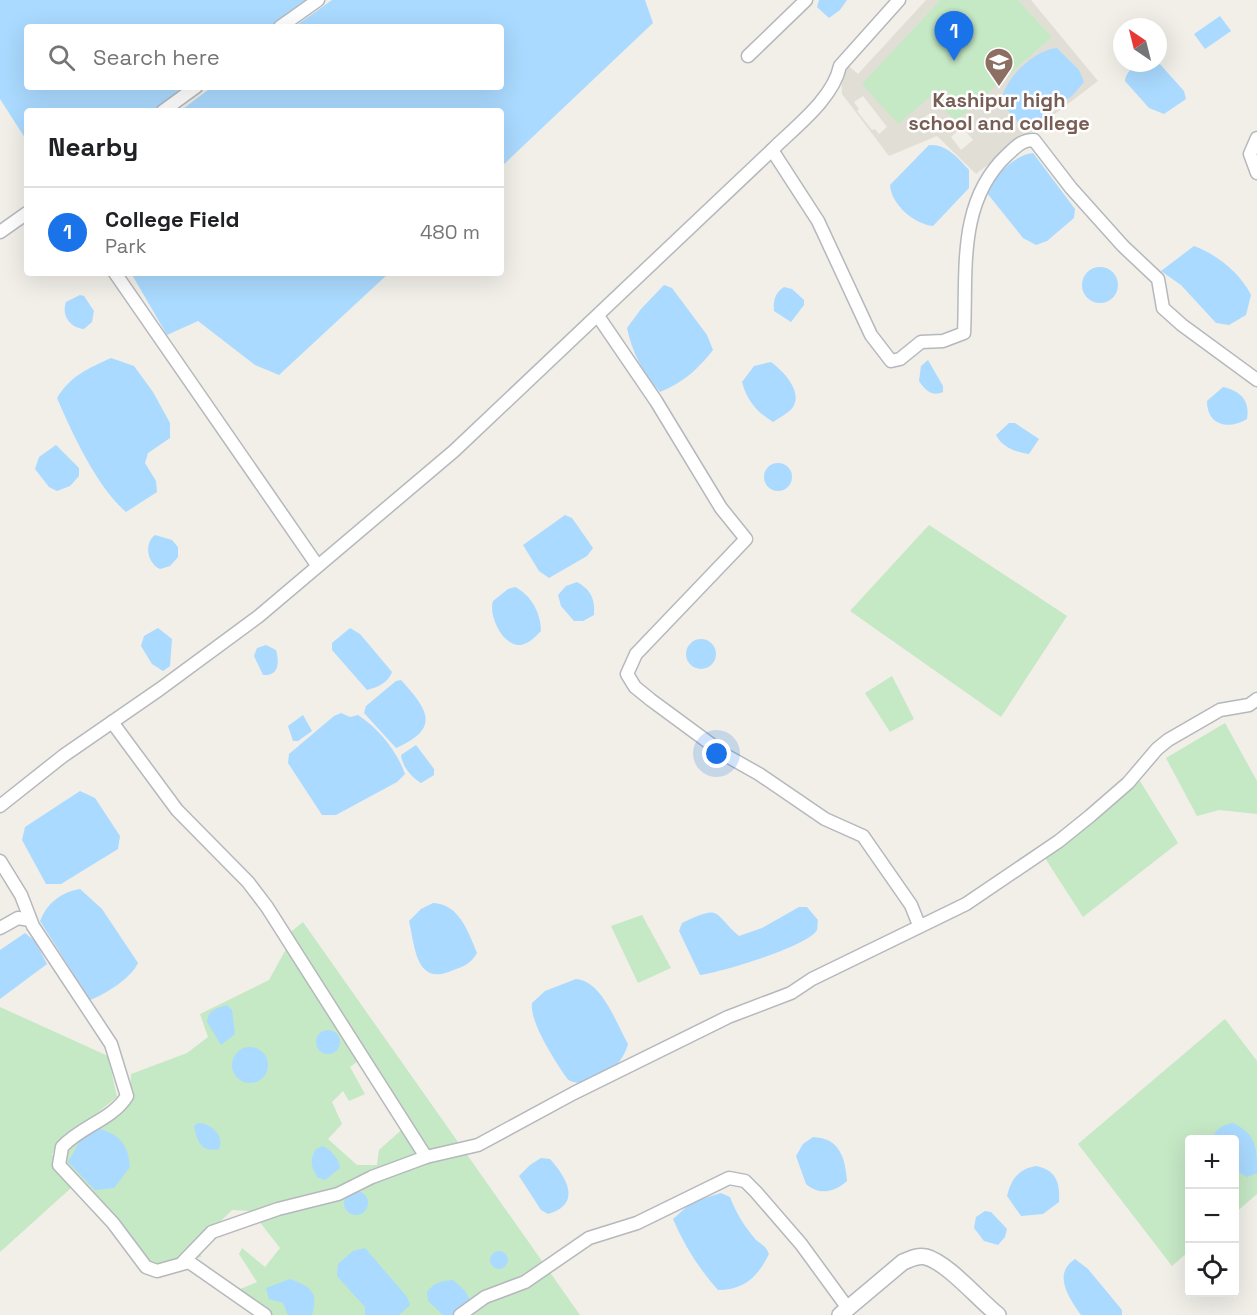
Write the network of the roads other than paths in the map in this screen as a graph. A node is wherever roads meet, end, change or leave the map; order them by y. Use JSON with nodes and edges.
{"nodes":[{"id":1,"x":318,"y":0,"type":"edge"},
{"id":2,"x":806,"y":0,"type":"edge"},
{"id":3,"x":899,"y":0,"type":"edge"},
{"id":4,"x":284,"y":24,"type":"edge"},
{"id":5,"x":748,"y":56,"type":"dead end"},
{"id":6,"x":192,"y":90,"type":"edge"},
{"id":7,"x":167,"y":108,"type":"edge"},
{"id":8,"x":1257,"y":138,"type":"edge"},
{"id":9,"x":772,"y":150,"type":"junction"},
{"id":10,"x":1257,"y":173,"type":"edge"},
{"id":11,"x":24,"y":215,"type":"edge"},
{"id":12,"x":0,"y":232,"type":"edge"},
{"id":13,"x":117,"y":276,"type":"edge"},
{"id":14,"x":598,"y":316,"type":"junction"},
{"id":15,"x":1257,"y":380,"type":"edge"},
{"id":16,"x":317,"y":565,"type":"junction"},
{"id":17,"x":1257,"y":699,"type":"edge"},
{"id":18,"x":112,"y":722,"type":"junction"},
{"id":19,"x":0,"y":806,"type":"edge"},
{"id":20,"x":0,"y":861,"type":"edge"},
{"id":21,"x":30,"y":920,"type":"junction"},
{"id":22,"x":919,"y":925,"type":"junction"},
{"id":23,"x":0,"y":928,"type":"edge"},
{"id":24,"x":426,"y":1157,"type":"junction"},
{"id":25,"x":183,"y":1262,"type":"junction"},
{"id":26,"x":844,"y":1311,"type":"edge"},
{"id":27,"x":265,"y":1315,"type":"edge"},
{"id":28,"x":460,"y":1315,"type":"edge"},
{"id":29,"x":998,"y":1315,"type":"edge"}],
"edges":[{"from":1,"to":4,"type":"street"},
{"from":2,"to":5,"type":"street"},
{"from":3,"to":9,"type":"street"},
{"from":6,"to":7,"type":"street"},
{"from":8,"to":10,"type":"street"},
{"from":9,"to":14,"type":"street"},
{"from":9,"to":15,"type":"street"},
{"from":11,"to":12,"type":"street"},
{"from":13,"to":16,"type":"street"},
{"from":14,"to":16,"type":"street"},
{"from":14,"to":22,"type":"street"},
{"from":16,"to":18,"type":"street"},
{"from":17,"to":22,"type":"street"},
{"from":18,"to":19,"type":"street"},
{"from":18,"to":24,"type":"street"},
{"from":20,"to":21,"type":"street"},
{"from":21,"to":23,"type":"street"},
{"from":21,"to":25,"type":"street"},
{"from":22,"to":24,"type":"street"},
{"from":24,"to":25,"type":"street"},
{"from":25,"to":27,"type":"street"},
{"from":26,"to":28,"type":"street"},
{"from":26,"to":29,"type":"street"}]}
